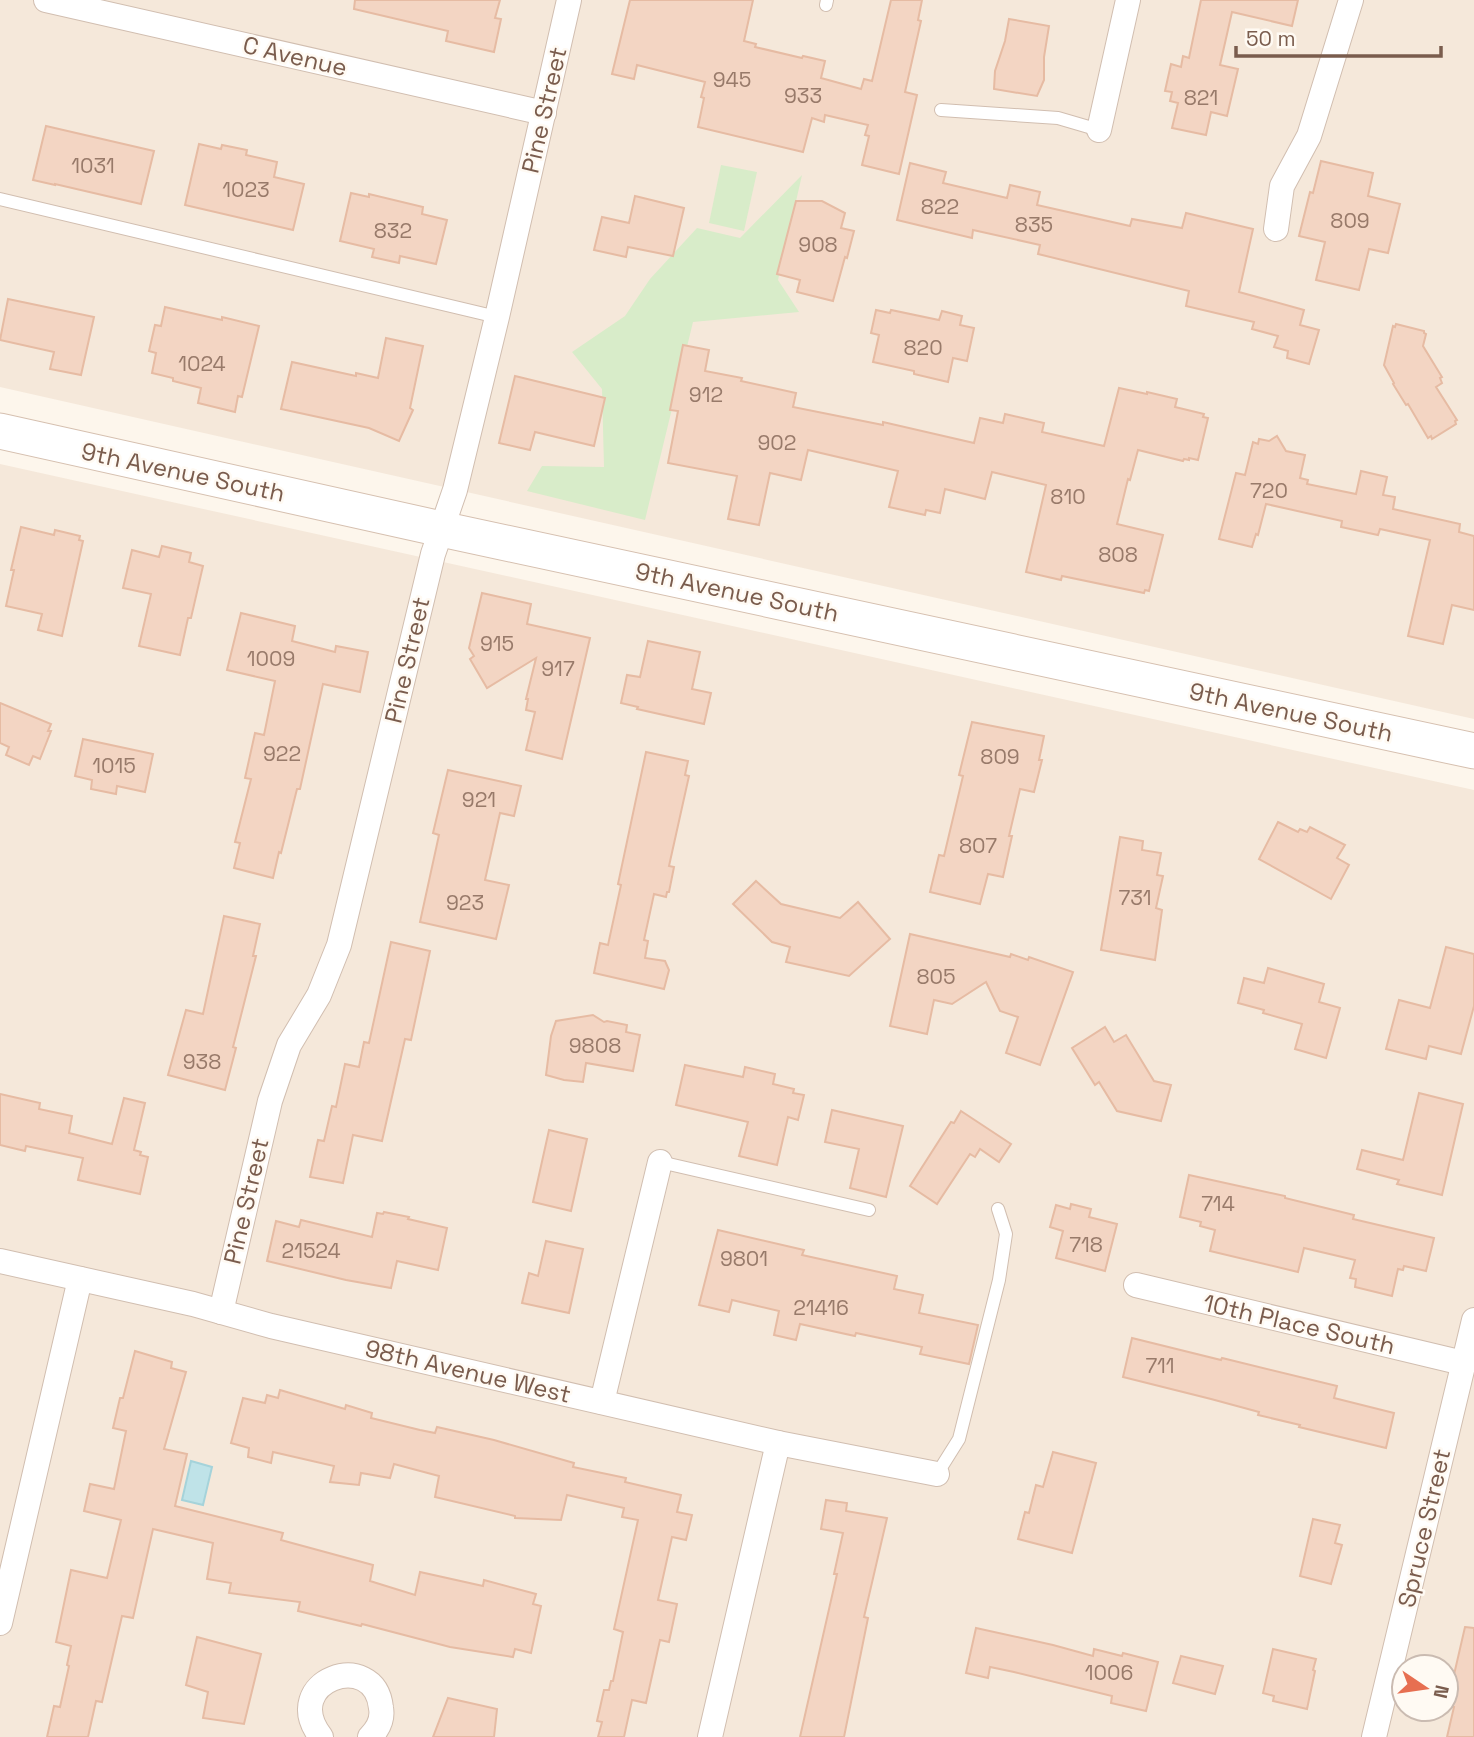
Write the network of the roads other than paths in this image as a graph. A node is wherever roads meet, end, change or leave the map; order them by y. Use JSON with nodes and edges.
{"nodes":[{"id":1,"x":46,"y":0,"type":"edge"},
{"id":2,"x":569,"y":0,"type":"edge"},
{"id":3,"x":1128,"y":0,"type":"edge"},
{"id":4,"x":1352,"y":0,"type":"edge"},
{"id":5,"x":941,"y":110,"type":"dead end"},
{"id":6,"x":544,"y":113,"type":"junction"},
{"id":7,"x":1099,"y":130,"type":"joint"},
{"id":8,"x":0,"y":199,"type":"edge"},
{"id":9,"x":1276,"y":229,"type":"dead end"},
{"id":10,"x":497,"y":317,"type":"junction"},
{"id":11,"x":0,"y":432,"type":"edge"},
{"id":12,"x":441,"y":529,"type":"junction"},
{"id":13,"x":1474,"y":751,"type":"edge"},
{"id":14,"x":660,"y":1162,"type":"joint"},
{"id":15,"x":998,"y":1209,"type":"dead end"},
{"id":16,"x":869,"y":1210,"type":"dead end"},
{"id":17,"x":0,"y":1261,"type":"edge"},
{"id":18,"x":80,"y":1279,"type":"junction"},
{"id":19,"x":1136,"y":1285,"type":"dead end"},
{"id":20,"x":221,"y":1312,"type":"junction"},
{"id":21,"x":1474,"y":1320,"type":"edge"},
{"id":22,"x":1463,"y":1363,"type":"junction"},
{"id":23,"x":602,"y":1402,"type":"junction"},
{"id":24,"x":778,"y":1443,"type":"junction"},
{"id":25,"x":937,"y":1474,"type":"joint"},
{"id":26,"x":0,"y":1623,"type":"edge"},
{"id":27,"x":321,"y":1737,"type":"edge"},
{"id":28,"x":370,"y":1737,"type":"edge"},
{"id":29,"x":710,"y":1737,"type":"edge"},
{"id":30,"x":1374,"y":1737,"type":"edge"}],
"edges":[{"from":1,"to":6,"type":"street","name":"C Avenue"},
{"from":2,"to":6,"type":"street","name":"Pine Street"},
{"from":3,"to":7,"type":"street"},
{"from":4,"to":9,"type":"street"},
{"from":5,"to":7,"type":"lane"},
{"from":6,"to":10,"type":"street","name":"Pine Street"},
{"from":8,"to":10,"type":"lane"},
{"from":10,"to":12,"type":"street","name":"Pine Street"},
{"from":11,"to":12,"type":"main road","name":"9th Avenue South"},
{"from":12,"to":13,"type":"main road","name":"9th Avenue South"},
{"from":12,"to":20,"type":"street","name":"Pine Street"},
{"from":14,"to":16,"type":"lane"},
{"from":14,"to":23,"type":"street"},
{"from":15,"to":25,"type":"lane"},
{"from":17,"to":18,"type":"street","name":"98th Avenue West"},
{"from":18,"to":20,"type":"street","name":"98th Avenue West"},
{"from":18,"to":26,"type":"street"},
{"from":19,"to":22,"type":"street","name":"10th Place South"},
{"from":20,"to":23,"type":"street","name":"98th Avenue West"},
{"from":21,"to":22,"type":"street","name":"Spruce Street"},
{"from":22,"to":30,"type":"street","name":"Spruce Street"},
{"from":23,"to":24,"type":"street","name":"98th Avenue West"},
{"from":24,"to":25,"type":"street","name":"98th Avenue West"},
{"from":24,"to":29,"type":"street"},
{"from":27,"to":28,"type":"street"}]}
